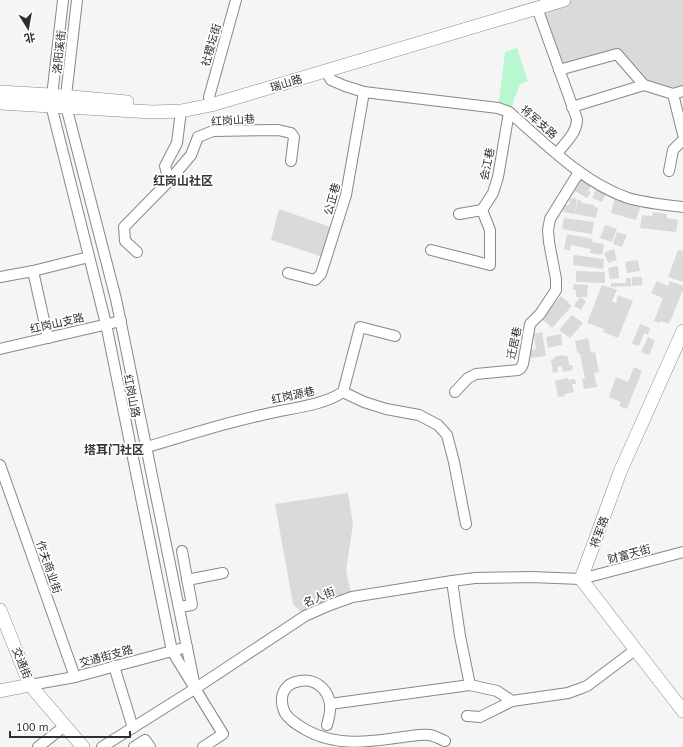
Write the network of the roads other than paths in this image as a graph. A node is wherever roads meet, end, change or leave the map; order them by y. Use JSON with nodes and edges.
{"nodes":[{"id":1,"x":62,"y":0,"type":"edge"},
{"id":2,"x":77,"y":0,"type":"edge"},
{"id":3,"x":236,"y":0,"type":"edge"},
{"id":4,"x":564,"y":0,"type":"edge"},
{"id":5,"x":535,"y":4,"type":"edge"},
{"id":6,"x":559,"y":70,"type":"junction"},
{"id":7,"x":326,"y":71,"type":"junction"},
{"id":8,"x":644,"y":85,"type":"junction"},
{"id":9,"x":683,"y":91,"type":"edge"},
{"id":10,"x":0,"y":92,"type":"edge"},
{"id":11,"x":364,"y":92,"type":"junction"},
{"id":12,"x":673,"y":94,"type":"junction"},
{"id":13,"x":209,"y":97,"type":"junction"},
{"id":14,"x":51,"y":100,"type":"junction"},
{"id":15,"x":66,"y":101,"type":"junction"},
{"id":16,"x":0,"y":102,"type":"edge"},
{"id":17,"x":572,"y":107,"type":"junction"},
{"id":18,"x":181,"y":111,"type":"junction"},
{"id":19,"x":509,"y":112,"type":"junction"},
{"id":20,"x":683,"y":134,"type":"edge"},
{"id":21,"x":683,"y":140,"type":"edge"},
{"id":22,"x":557,"y":153,"type":"junction"},
{"id":23,"x":291,"y":162,"type":"dead end"},
{"id":24,"x":669,"y":171,"type":"dead end"},
{"id":25,"x":579,"y":172,"type":"junction"},
{"id":26,"x":169,"y":181,"type":"junction"},
{"id":27,"x":683,"y":207,"type":"edge"},
{"id":28,"x":482,"y":210,"type":"junction"},
{"id":29,"x":459,"y":214,"type":"dead end"},
{"id":30,"x":431,"y":250,"type":"dead end"},
{"id":31,"x":137,"y":252,"type":"dead end"},
{"id":32,"x":89,"y":257,"type":"junction"},
{"id":33,"x":33,"y":270,"type":"junction"},
{"id":34,"x":288,"y":272,"type":"dead end"},
{"id":35,"x":0,"y":277,"type":"edge"},
{"id":36,"x":121,"y":321,"type":"junction"},
{"id":37,"x":106,"y":324,"type":"junction"},
{"id":38,"x":683,"y":331,"type":"edge"},
{"id":39,"x":395,"y":336,"type":"dead end"},
{"id":40,"x":48,"y":338,"type":"junction"},
{"id":41,"x":0,"y":349,"type":"edge"},
{"id":42,"x":344,"y":392,"type":"junction"},
{"id":43,"x":455,"y":392,"type":"dead end"},
{"id":44,"x":147,"y":447,"type":"junction"},
{"id":45,"x":0,"y":465,"type":"edge"},
{"id":46,"x":466,"y":524,"type":"dead end"},
{"id":47,"x":182,"y":551,"type":"dead end"},
{"id":48,"x":683,"y":552,"type":"edge"},
{"id":49,"x":223,"y":573,"type":"dead end"},
{"id":50,"x":581,"y":579,"type":"junction"},
{"id":51,"x":187,"y":580,"type":"junction"},
{"id":52,"x":452,"y":581,"type":"junction"},
{"id":53,"x":179,"y":607,"type":"junction"},
{"id":54,"x":0,"y":610,"type":"edge"},
{"id":55,"x":187,"y":647,"type":"junction"},
{"id":56,"x":635,"y":650,"type":"junction"},
{"id":57,"x":172,"y":651,"type":"junction"},
{"id":58,"x":114,"y":666,"type":"junction"},
{"id":59,"x":75,"y":677,"type":"junction"},
{"id":60,"x":470,"y":684,"type":"junction"},
{"id":61,"x":30,"y":685,"type":"junction"},
{"id":62,"x":196,"y":688,"type":"junction"},
{"id":63,"x":0,"y":691,"type":"edge"},
{"id":64,"x":512,"y":701,"type":"junction"},
{"id":65,"x":330,"y":704,"type":"junction"},
{"id":66,"x":683,"y":711,"type":"edge"},
{"id":67,"x":467,"y":716,"type":"dead end"},
{"id":68,"x":327,"y":725,"type":"dead end"},
{"id":69,"x":65,"y":726,"type":"junction"},
{"id":70,"x":133,"y":728,"type":"junction"},
{"id":71,"x":445,"y":741,"type":"dead end"},
{"id":72,"x":38,"y":747,"type":"edge"},
{"id":73,"x":83,"y":747,"type":"edge"},
{"id":74,"x":102,"y":747,"type":"edge"},
{"id":75,"x":134,"y":747,"type":"edge"},
{"id":76,"x":150,"y":747,"type":"edge"},
{"id":77,"x":203,"y":747,"type":"edge"}],
"edges":[{"from":1,"to":14,"type":"street","name":"洛阳溪街"},
{"from":2,"to":15,"type":"street","name":"洛阳溪街"},
{"from":3,"to":13,"type":"street","name":"社稷坛街"},
{"from":4,"to":5,"type":"main road","name":"瑞山路"},
{"from":5,"to":6,"type":"street"},
{"from":5,"to":7,"type":"main road","name":"瑞山路"},
{"from":5,"to":13,"type":"main road","name":"瑞山路"},
{"from":6,"to":8,"type":"street"},
{"from":6,"to":17,"type":"street"},
{"from":7,"to":11,"type":"street","name":"将军支路"},
{"from":7,"to":18,"type":"main road","name":"瑞山路"},
{"from":8,"to":12,"type":"street"},
{"from":8,"to":17,"type":"street"},
{"from":9,"to":12,"type":"street"},
{"from":10,"to":14,"type":"main road","name":"瑞山路"},
{"from":11,"to":19,"type":"street","name":"将军支路"},
{"from":11,"to":34,"type":"street","name":"公正巷"},
{"from":12,"to":20,"type":"street"},
{"from":13,"to":15,"type":"main road","name":"瑞山路"},
{"from":14,"to":15,"type":"main road","name":"瑞山路"},
{"from":14,"to":16,"type":"main road","name":"瑞山路"},
{"from":14,"to":32,"type":"street","name":"红岗山路"},
{"from":15,"to":18,"type":"main road","name":"瑞山路"},
{"from":15,"to":36,"type":"street","name":"红岗山路"},
{"from":17,"to":22,"type":"street"},
{"from":18,"to":26,"type":"street"},
{"from":19,"to":22,"type":"street","name":"将军支路"},
{"from":19,"to":28,"type":"street","name":"会江巷"},
{"from":21,"to":24,"type":"street"},
{"from":22,"to":25,"type":"street","name":"将军支路"},
{"from":23,"to":26,"type":"street","name":"红岗山巷"},
{"from":25,"to":27,"type":"street","name":"将军支路"},
{"from":25,"to":43,"type":"street","name":"迁居巷"},
{"from":26,"to":31,"type":"street","name":"红岗山巷"},
{"from":28,"to":29,"type":"street"},
{"from":28,"to":30,"type":"street"},
{"from":32,"to":33,"type":"street"},
{"from":32,"to":37,"type":"street","name":"红岗山路"},
{"from":33,"to":35,"type":"street"},
{"from":33,"to":40,"type":"street"},
{"from":36,"to":37,"type":"street","name":"红岗山支路"},
{"from":36,"to":44,"type":"street","name":"红岗山路"},
{"from":37,"to":40,"type":"street","name":"红岗山支路"},
{"from":37,"to":57,"type":"street","name":"红岗山路"},
{"from":38,"to":50,"type":"main road","name":"将军路"},
{"from":39,"to":42,"type":"street"},
{"from":40,"to":41,"type":"street","name":"红岗山支路"},
{"from":42,"to":44,"type":"street","name":"红岗源巷"},
{"from":42,"to":46,"type":"street"},
{"from":44,"to":53,"type":"street","name":"红岗山路"},
{"from":45,"to":59,"type":"street","name":"作夫商业街"},
{"from":47,"to":51,"type":"street"},
{"from":48,"to":50,"type":"street","name":"财富天街"},
{"from":49,"to":51,"type":"street"},
{"from":50,"to":52,"type":"street","name":"名人街"},
{"from":50,"to":56,"type":"main road"},
{"from":51,"to":53,"type":"street"},
{"from":52,"to":60,"type":"street"},
{"from":52,"to":62,"type":"street","name":"名人街"},
{"from":53,"to":55,"type":"street","name":"红岗山路"},
{"from":54,"to":61,"type":"main road","name":"交通街"},
{"from":55,"to":57,"type":"street","name":"交通街支路"},
{"from":55,"to":62,"type":"street","name":"红岗山路"},
{"from":56,"to":64,"type":"street"},
{"from":56,"to":66,"type":"main road"},
{"from":57,"to":58,"type":"street","name":"交通街支路"},
{"from":57,"to":62,"type":"street","name":"红岗山路"},
{"from":58,"to":59,"type":"street","name":"交通街支路"},
{"from":58,"to":70,"type":"street"},
{"from":59,"to":61,"type":"street","name":"交通街支路"},
{"from":60,"to":64,"type":"street"},
{"from":60,"to":65,"type":"street"},
{"from":61,"to":63,"type":"main road"},
{"from":61,"to":69,"type":"main road","name":"交通街"},
{"from":62,"to":70,"type":"street","name":"名人街"},
{"from":62,"to":77,"type":"street","name":"红岗山路"},
{"from":64,"to":67,"type":"street"},
{"from":65,"to":68,"type":"street"},
{"from":65,"to":71,"type":"street"},
{"from":69,"to":72,"type":"street"},
{"from":69,"to":73,"type":"main road","name":"交通街"},
{"from":70,"to":74,"type":"street","name":"名人街"},
{"from":75,"to":76,"type":"street"}]}
